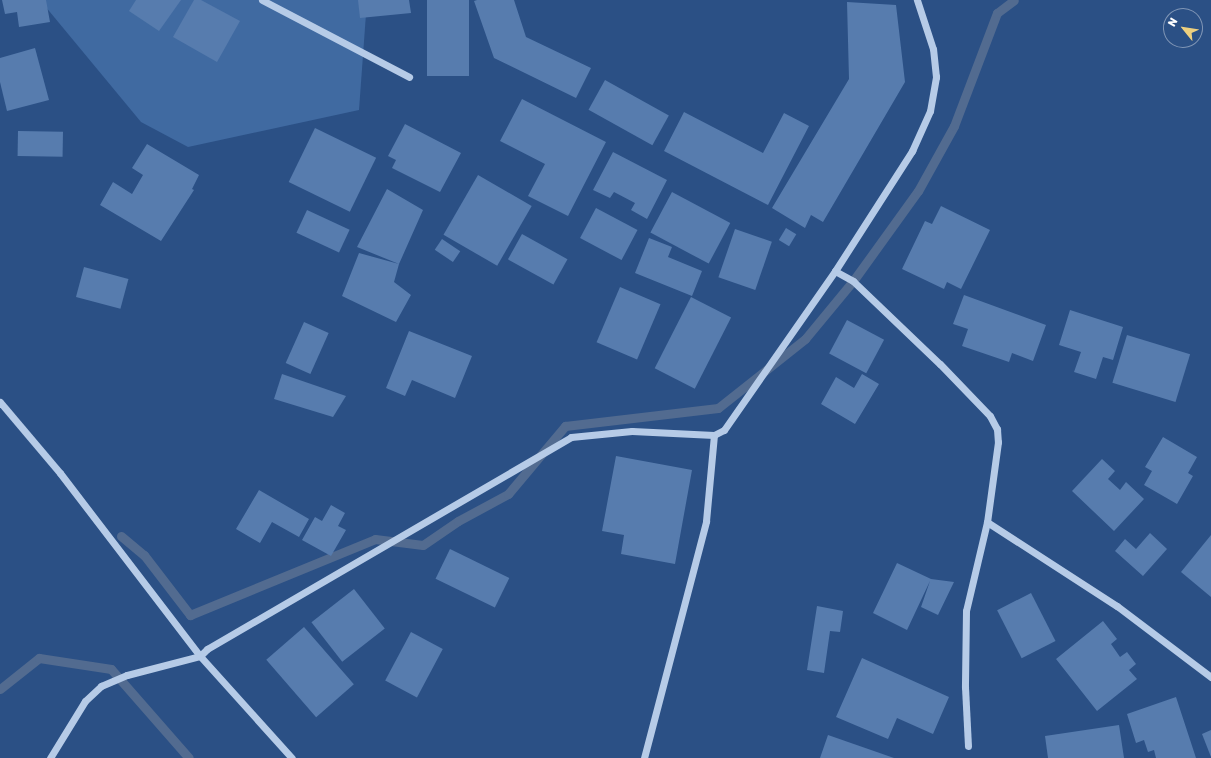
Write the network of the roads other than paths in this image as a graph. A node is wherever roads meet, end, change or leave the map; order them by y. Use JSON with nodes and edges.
{"nodes":[{"id":1,"x":262,"y":0,"type":"edge"},
{"id":2,"x":917,"y":0,"type":"edge"},
{"id":3,"x":408,"y":77,"type":"dead end"},
{"id":4,"x":835,"y":271,"type":"junction"},
{"id":5,"x":0,"y":402,"type":"edge"},
{"id":6,"x":714,"y":435,"type":"junction"},
{"id":7,"x":988,"y":522,"type":"junction"},
{"id":8,"x":200,"y":656,"type":"junction"},
{"id":9,"x":1211,"y":677,"type":"edge"},
{"id":10,"x":968,"y":746,"type":"dead end"},
{"id":11,"x":50,"y":758,"type":"edge"},
{"id":12,"x":292,"y":758,"type":"edge"},
{"id":13,"x":644,"y":758,"type":"edge"}],
"edges":[{"from":1,"to":3,"type":"street"},
{"from":2,"to":4,"type":"street"},
{"from":4,"to":6,"type":"street"},
{"from":4,"to":7,"type":"street"},
{"from":5,"to":8,"type":"street"},
{"from":6,"to":8,"type":"street"},
{"from":6,"to":13,"type":"street"},
{"from":7,"to":9,"type":"street"},
{"from":7,"to":10,"type":"street"},
{"from":8,"to":11,"type":"street"},
{"from":8,"to":12,"type":"street"}]}
